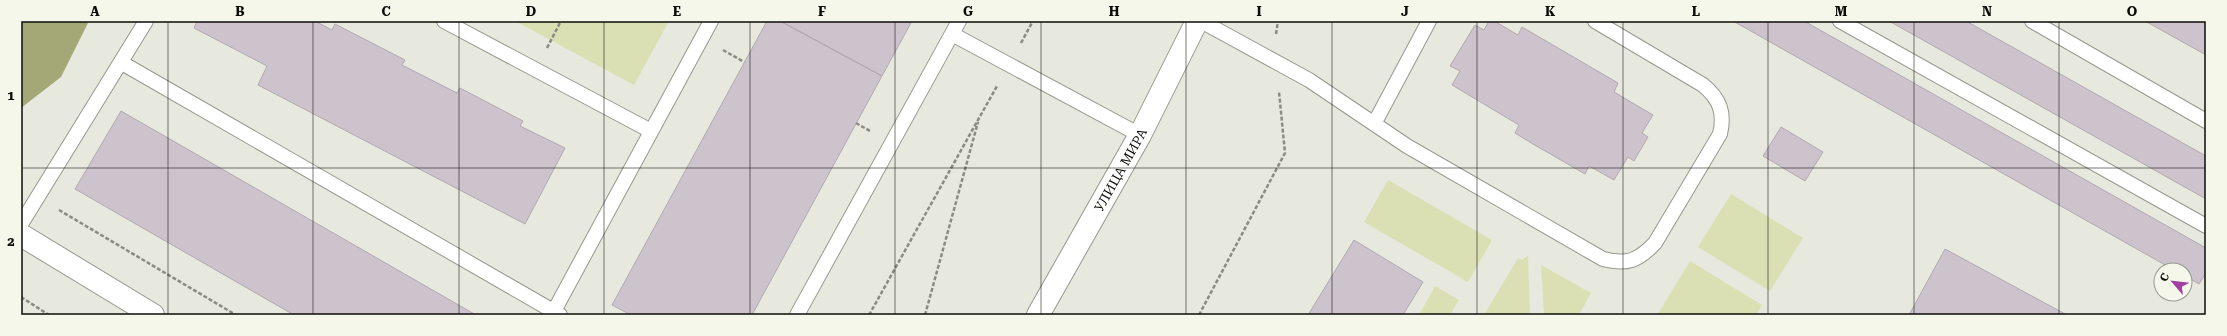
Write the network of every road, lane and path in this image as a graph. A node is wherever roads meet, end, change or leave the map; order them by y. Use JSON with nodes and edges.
{"nodes":[{"id":1,"x":146,"y":21,"type":"edge"},
{"id":2,"x":444,"y":21,"type":"edge"},
{"id":3,"x":561,"y":21,"type":"edge"},
{"id":4,"x":711,"y":21,"type":"edge"},
{"id":5,"x":959,"y":21,"type":"edge"},
{"id":6,"x":1033,"y":21,"type":"edge"},
{"id":7,"x":1197,"y":21,"type":"edge"},
{"id":8,"x":1201,"y":21,"type":"edge"},
{"id":9,"x":1430,"y":21,"type":"edge"},
{"id":10,"x":1594,"y":21,"type":"edge"},
{"id":11,"x":1840,"y":21,"type":"edge"},
{"id":12,"x":2032,"y":21,"type":"edge"},
{"id":13,"x":952,"y":34,"type":"junction"},
{"id":14,"x":1272,"y":60,"type":"junction"},
{"id":15,"x":122,"y":63,"type":"junction"},
{"id":16,"x":1009,"y":65,"type":"junction"},
{"id":17,"x":535,"y":70,"type":"junction"},
{"id":18,"x":980,"y":117,"type":"junction"},
{"id":19,"x":2206,"y":121,"type":"edge"},
{"id":20,"x":1374,"y":124,"type":"junction"},
{"id":21,"x":651,"y":131,"type":"junction"},
{"id":22,"x":1140,"y":135,"type":"junction"},
{"id":23,"x":39,"y":198,"type":"junction"},
{"id":24,"x":21,"y":224,"type":"edge"},
{"id":25,"x":2206,"y":226,"type":"edge"},
{"id":26,"x":21,"y":235,"type":"edge"},
{"id":27,"x":21,"y":297,"type":"edge"},
{"id":28,"x":557,"y":313,"type":"edge"},
{"id":29,"x":49,"y":315,"type":"edge"},
{"id":30,"x":153,"y":315,"type":"edge"},
{"id":31,"x":236,"y":315,"type":"edge"},
{"id":32,"x":797,"y":315,"type":"edge"},
{"id":33,"x":869,"y":315,"type":"edge"},
{"id":34,"x":925,"y":315,"type":"edge"},
{"id":35,"x":1038,"y":315,"type":"edge"},
{"id":36,"x":1199,"y":315,"type":"edge"}],
"edges":[{"from":1,"to":15,"type":"lane"},
{"from":2,"to":17,"type":"lane"},
{"from":3,"to":17,"type":"path"},
{"from":4,"to":21,"type":"lane"},
{"from":5,"to":13,"type":"lane"},
{"from":6,"to":16,"type":"path"},
{"from":7,"to":22,"type":"main road","name":"УЛИЦА МИРА"},
{"from":8,"to":14,"type":"lane"},
{"from":9,"to":20,"type":"lane"},
{"from":10,"to":20,"type":"lane"},
{"from":11,"to":25,"type":"lane"},
{"from":12,"to":19,"type":"lane"},
{"from":13,"to":16,"type":"lane"},
{"from":13,"to":32,"type":"lane"},
{"from":14,"to":20,"type":"lane"},
{"from":14,"to":36,"type":"path"},
{"from":15,"to":23,"type":"lane"},
{"from":15,"to":28,"type":"lane"},
{"from":16,"to":18,"type":"path"},
{"from":16,"to":22,"type":"lane"},
{"from":17,"to":21,"type":"lane"},
{"from":18,"to":33,"type":"path"},
{"from":18,"to":34,"type":"path"},
{"from":21,"to":28,"type":"lane"},
{"from":22,"to":35,"type":"main road","name":"УЛИЦА МИРА"},
{"from":23,"to":24,"type":"lane"},
{"from":23,"to":31,"type":"path"},
{"from":26,"to":30,"type":"main road"},
{"from":27,"to":29,"type":"path"}]}
